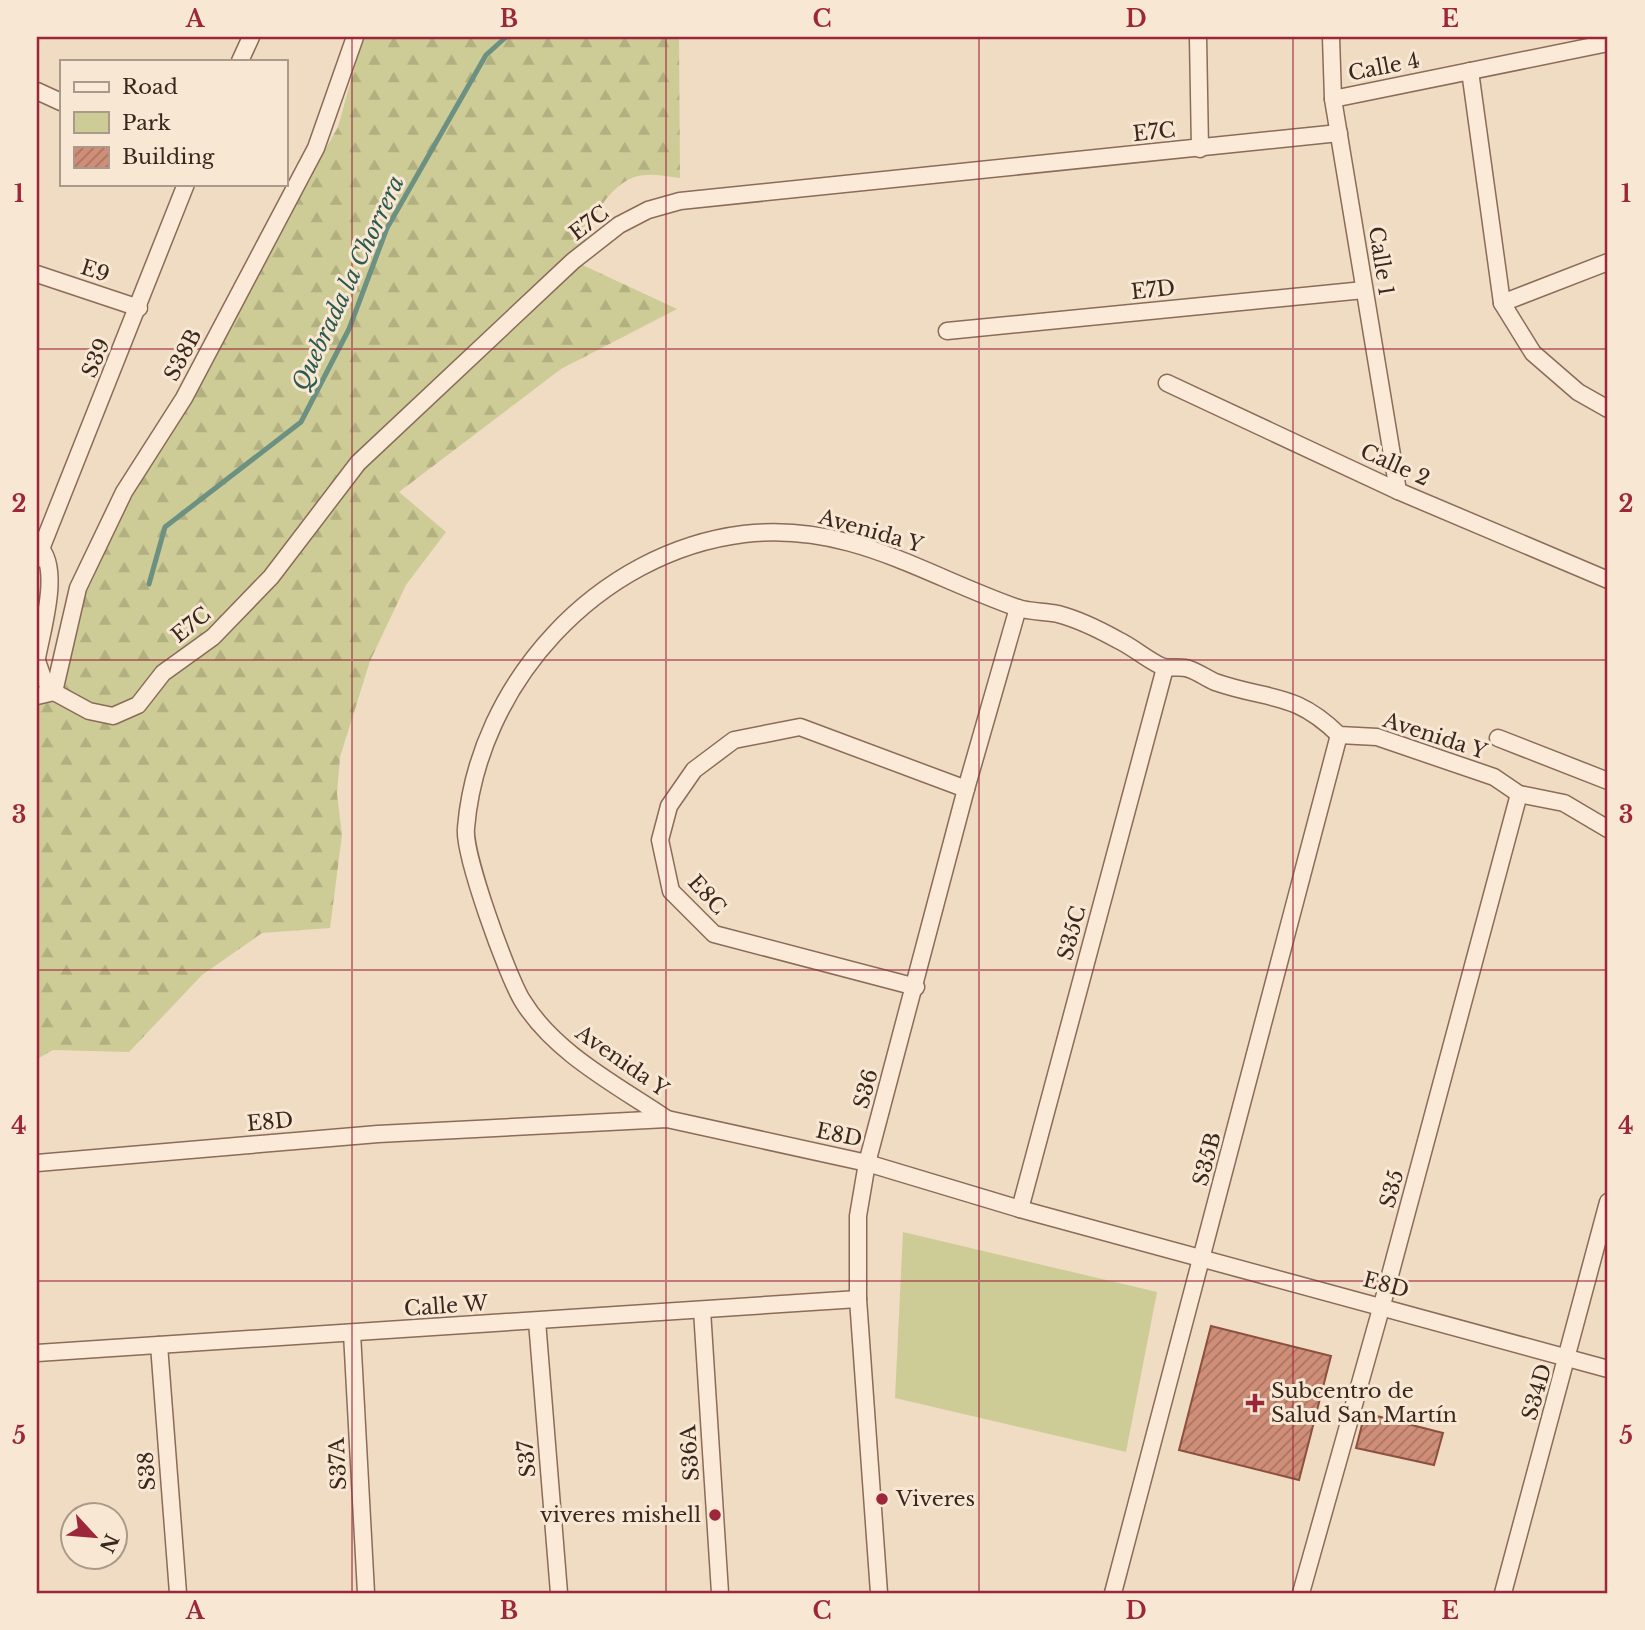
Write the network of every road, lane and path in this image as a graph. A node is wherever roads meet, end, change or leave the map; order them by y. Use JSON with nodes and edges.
{"nodes":[{"id":1,"x":251,"y":37,"type":"edge"},
{"id":2,"x":355,"y":37,"type":"edge"},
{"id":3,"x":1198,"y":37,"type":"edge"},
{"id":4,"x":1331,"y":37,"type":"edge"},
{"id":5,"x":1608,"y":43,"type":"edge"},
{"id":6,"x":240,"y":60,"type":"edge"},
{"id":7,"x":1470,"y":71,"type":"junction"},
{"id":8,"x":37,"y":91,"type":"edge"},
{"id":9,"x":1333,"y":99,"type":"junction"},
{"id":10,"x":60,"y":102,"type":"edge"},
{"id":11,"x":1339,"y":133,"type":"junction"},
{"id":12,"x":1200,"y":149,"type":"junction"},
{"id":13,"x":185,"y":186,"type":"edge"},
{"id":14,"x":1608,"y":262,"type":"edge"},
{"id":15,"x":37,"y":274,"type":"edge"},
{"id":16,"x":1364,"y":290,"type":"junction"},
{"id":17,"x":1502,"y":303,"type":"junction"},
{"id":18,"x":139,"y":308,"type":"junction"},
{"id":19,"x":947,"y":331,"type":"dead end"},
{"id":20,"x":1167,"y":383,"type":"dead end"},
{"id":21,"x":1608,"y":409,"type":"edge"},
{"id":22,"x":1398,"y":491,"type":"junction"},
{"id":23,"x":38,"y":551,"type":"edge"},
{"id":24,"x":1608,"y":580,"type":"edge"},
{"id":25,"x":1018,"y":608,"type":"junction"},
{"id":26,"x":37,"y":659,"type":"edge"},
{"id":27,"x":1165,"y":668,"type":"junction"},
{"id":28,"x":54,"y":692,"type":"junction"},
{"id":29,"x":37,"y":696,"type":"edge"},
{"id":30,"x":1339,"y":735,"type":"junction"},
{"id":31,"x":1498,"y":738,"type":"dead end"},
{"id":32,"x":1608,"y":781,"type":"edge"},
{"id":33,"x":966,"y":789,"type":"junction"},
{"id":34,"x":1519,"y":794,"type":"junction"},
{"id":35,"x":1608,"y":829,"type":"edge"},
{"id":36,"x":916,"y":987,"type":"junction"},
{"id":37,"x":667,"y":1119,"type":"junction"},
{"id":38,"x":37,"y":1163,"type":"edge"},
{"id":39,"x":867,"y":1163,"type":"junction"},
{"id":40,"x":1608,"y":1202,"type":"edge"},
{"id":41,"x":1020,"y":1209,"type":"junction"},
{"id":42,"x":1202,"y":1258,"type":"junction"},
{"id":43,"x":859,"y":1299,"type":"junction"},
{"id":44,"x":1382,"y":1306,"type":"junction"},
{"id":45,"x":702,"y":1310,"type":"junction"},
{"id":46,"x":537,"y":1321,"type":"junction"},
{"id":47,"x":352,"y":1333,"type":"junction"},
{"id":48,"x":159,"y":1345,"type":"junction"},
{"id":49,"x":37,"y":1353,"type":"edge"},
{"id":50,"x":1568,"y":1359,"type":"junction"},
{"id":51,"x":1608,"y":1369,"type":"edge"},
{"id":52,"x":178,"y":1593,"type":"edge"},
{"id":53,"x":366,"y":1593,"type":"edge"},
{"id":54,"x":559,"y":1593,"type":"edge"},
{"id":55,"x":720,"y":1593,"type":"edge"},
{"id":56,"x":879,"y":1593,"type":"edge"},
{"id":57,"x":1113,"y":1593,"type":"edge"},
{"id":58,"x":1301,"y":1593,"type":"edge"},
{"id":59,"x":1503,"y":1593,"type":"edge"}],
"edges":[{"from":1,"to":6,"type":"street"},
{"from":2,"to":28,"type":"street","name":"S38B"},
{"from":3,"to":12,"type":"street"},
{"from":4,"to":9,"type":"street","name":"Calle 1"},
{"from":5,"to":7,"type":"street","name":"Calle 4"},
{"from":7,"to":9,"type":"street","name":"Calle 4"},
{"from":7,"to":17,"type":"street"},
{"from":8,"to":10,"type":"street"},
{"from":9,"to":11,"type":"street","name":"Calle 1"},
{"from":11,"to":12,"type":"street","name":"E7C"},
{"from":11,"to":16,"type":"street","name":"Calle 1"},
{"from":12,"to":28,"type":"street","name":"E7C"},
{"from":13,"to":18,"type":"street","name":"S39"},
{"from":14,"to":17,"type":"street"},
{"from":15,"to":18,"type":"street","name":"E9"},
{"from":16,"to":19,"type":"street","name":"E7D"},
{"from":16,"to":22,"type":"street","name":"Calle 1"},
{"from":17,"to":21,"type":"street"},
{"from":18,"to":23,"type":"street","name":"S39"},
{"from":20,"to":22,"type":"street","name":"Calle 2"},
{"from":22,"to":24,"type":"street","name":"Calle 2"},
{"from":23,"to":26,"type":"street"},
{"from":25,"to":27,"type":"street","name":"Avenida Y"},
{"from":25,"to":33,"type":"street","name":"S36"},
{"from":25,"to":37,"type":"street","name":"Avenida Y"},
{"from":26,"to":28,"type":"street"},
{"from":27,"to":30,"type":"street","name":"Avenida Y"},
{"from":27,"to":41,"type":"street","name":"S35C"},
{"from":28,"to":29,"type":"street"},
{"from":30,"to":34,"type":"street","name":"Avenida Y"},
{"from":30,"to":42,"type":"street","name":"S35B"},
{"from":31,"to":32,"type":"street"},
{"from":33,"to":36,"type":"street","name":"S36"},
{"from":33,"to":36,"type":"street","name":"E8C"},
{"from":34,"to":35,"type":"street","name":"Avenida Y"},
{"from":34,"to":44,"type":"street","name":"S35"},
{"from":36,"to":39,"type":"street","name":"S36"},
{"from":37,"to":38,"type":"street","name":"E8D"},
{"from":37,"to":39,"type":"street","name":"E8D"},
{"from":39,"to":41,"type":"street","name":"E8D"},
{"from":39,"to":43,"type":"street","name":"S36"},
{"from":40,"to":50,"type":"street","name":"S34D"},
{"from":41,"to":42,"type":"street","name":"E8D"},
{"from":42,"to":44,"type":"street","name":"E8D"},
{"from":42,"to":57,"type":"street","name":"S35B"},
{"from":43,"to":45,"type":"street","name":"Calle W"},
{"from":43,"to":56,"type":"street","name":"S36"},
{"from":44,"to":50,"type":"street","name":"E8D"},
{"from":44,"to":58,"type":"street","name":"S35"},
{"from":45,"to":46,"type":"street","name":"Calle W"},
{"from":45,"to":55,"type":"street","name":"S36A"},
{"from":46,"to":47,"type":"street","name":"Calle W"},
{"from":46,"to":54,"type":"street","name":"S37"},
{"from":47,"to":48,"type":"street","name":"Calle W"},
{"from":47,"to":53,"type":"street","name":"S37A"},
{"from":48,"to":49,"type":"street","name":"Calle W"},
{"from":48,"to":52,"type":"street","name":"S38"},
{"from":50,"to":51,"type":"street","name":"E8D"},
{"from":50,"to":59,"type":"street","name":"S34D"}]}
